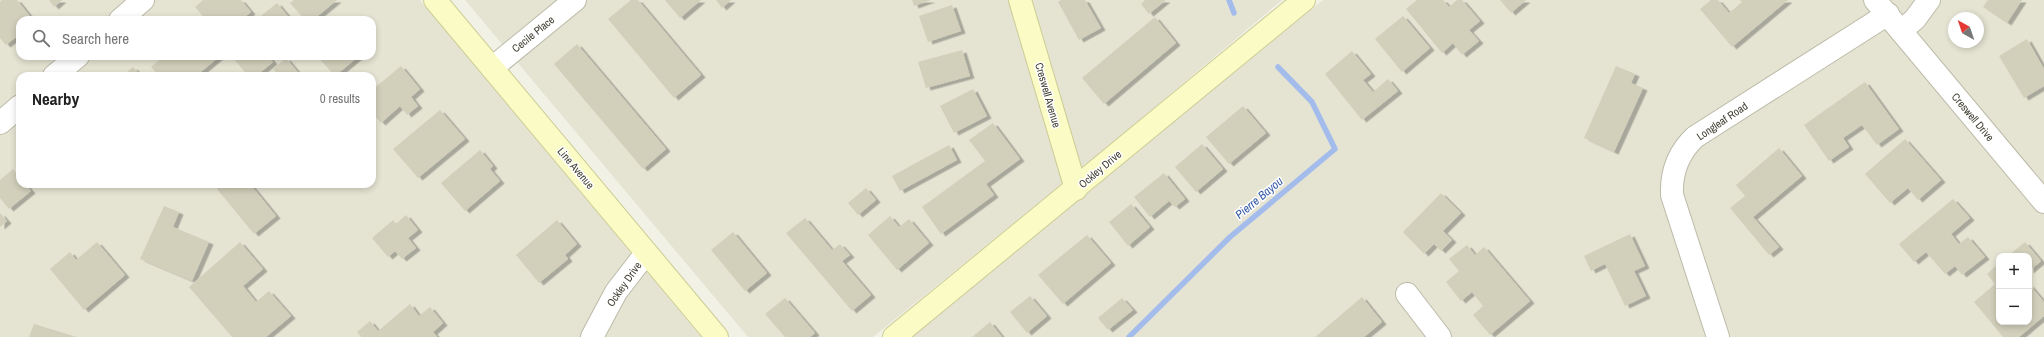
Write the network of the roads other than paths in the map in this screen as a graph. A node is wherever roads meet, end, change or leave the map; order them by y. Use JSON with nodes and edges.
{"nodes":[{"id":1,"x":143,"y":0,"type":"edge"},
{"id":2,"x":435,"y":0,"type":"edge"},
{"id":3,"x":574,"y":0,"type":"edge"},
{"id":4,"x":1020,"y":0,"type":"edge"},
{"id":5,"x":1304,"y":0,"type":"edge"},
{"id":6,"x":1929,"y":0,"type":"edge"},
{"id":7,"x":1881,"y":7,"type":"edge"},
{"id":8,"x":125,"y":16,"type":"edge"},
{"id":9,"x":1901,"y":31,"type":"junction"},
{"id":10,"x":73,"y":60,"type":"edge"},
{"id":11,"x":492,"y":68,"type":"junction"},
{"id":12,"x":59,"y":72,"type":"edge"},
{"id":13,"x":16,"y":109,"type":"edge"},
{"id":14,"x":0,"y":123,"type":"edge"},
{"id":15,"x":1076,"y":189,"type":"junction"},
{"id":16,"x":2044,"y":202,"type":"edge"},
{"id":17,"x":646,"y":253,"type":"junction"},
{"id":18,"x":1407,"y":294,"type":"dead end"},
{"id":19,"x":592,"y":337,"type":"edge"},
{"id":20,"x":717,"y":337,"type":"edge"},
{"id":21,"x":894,"y":337,"type":"edge"},
{"id":22,"x":1440,"y":337,"type":"edge"},
{"id":23,"x":1718,"y":337,"type":"edge"}],
"edges":[{"from":1,"to":8,"type":"street"},
{"from":2,"to":11,"type":"street","name":"Line Avenue"},
{"from":3,"to":11,"type":"street","name":"Cecile Place"},
{"from":4,"to":15,"type":"street","name":"Creswell Avenue"},
{"from":5,"to":15,"type":"street","name":"Ockley Drive"},
{"from":6,"to":9,"type":"street"},
{"from":7,"to":9,"type":"street"},
{"from":7,"to":23,"type":"street","name":"Longleaf Road"},
{"from":9,"to":16,"type":"street","name":"Creswell Drive"},
{"from":10,"to":12,"type":"street"},
{"from":11,"to":17,"type":"street","name":"Line Avenue"},
{"from":13,"to":14,"type":"street"},
{"from":15,"to":21,"type":"street","name":"Ockley Drive"},
{"from":17,"to":19,"type":"street","name":"Ockley Drive"},
{"from":17,"to":20,"type":"street","name":"Line Avenue"},
{"from":18,"to":22,"type":"street"}]}
